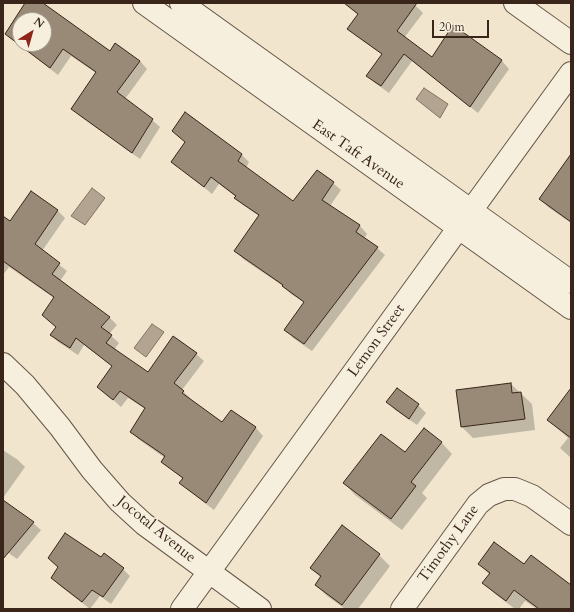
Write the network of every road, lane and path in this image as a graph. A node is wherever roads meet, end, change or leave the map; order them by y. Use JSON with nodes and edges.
{"nodes":[{"id":1,"x":144,"y":3,"type":"edge"},
{"id":2,"x":181,"y":3,"type":"edge"},
{"id":3,"x":515,"y":3,"type":"edge"},
{"id":4,"x":571,"y":43,"type":"edge"},
{"id":5,"x":571,"y":73,"type":"edge"},
{"id":6,"x":466,"y":219,"type":"junction"},
{"id":7,"x":571,"y":282,"type":"edge"},
{"id":8,"x":571,"y":308,"type":"edge"},
{"id":9,"x":3,"y":364,"type":"edge"},
{"id":10,"x":571,"y":524,"type":"edge"},
{"id":11,"x":209,"y":572,"type":"junction"},
{"id":12,"x":182,"y":609,"type":"edge"},
{"id":13,"x":260,"y":609,"type":"edge"},
{"id":14,"x":402,"y":609,"type":"edge"}],
"edges":[{"from":1,"to":6,"type":"street","name":"East Taft Avenue"},
{"from":2,"to":6,"type":"street","name":"East Taft Avenue"},
{"from":3,"to":4,"type":"street"},
{"from":5,"to":6,"type":"street","name":"Lemon Street"},
{"from":6,"to":7,"type":"street","name":"East Taft Avenue"},
{"from":6,"to":8,"type":"street","name":"East Taft Avenue"},
{"from":6,"to":11,"type":"street","name":"Lemon Street"},
{"from":9,"to":11,"type":"street","name":"Jocotal Avenue"},
{"from":10,"to":14,"type":"street","name":"Timothy Lane"},
{"from":11,"to":12,"type":"street","name":"Lemon Street"},
{"from":11,"to":13,"type":"street","name":"Jocotal Avenue"}]}
